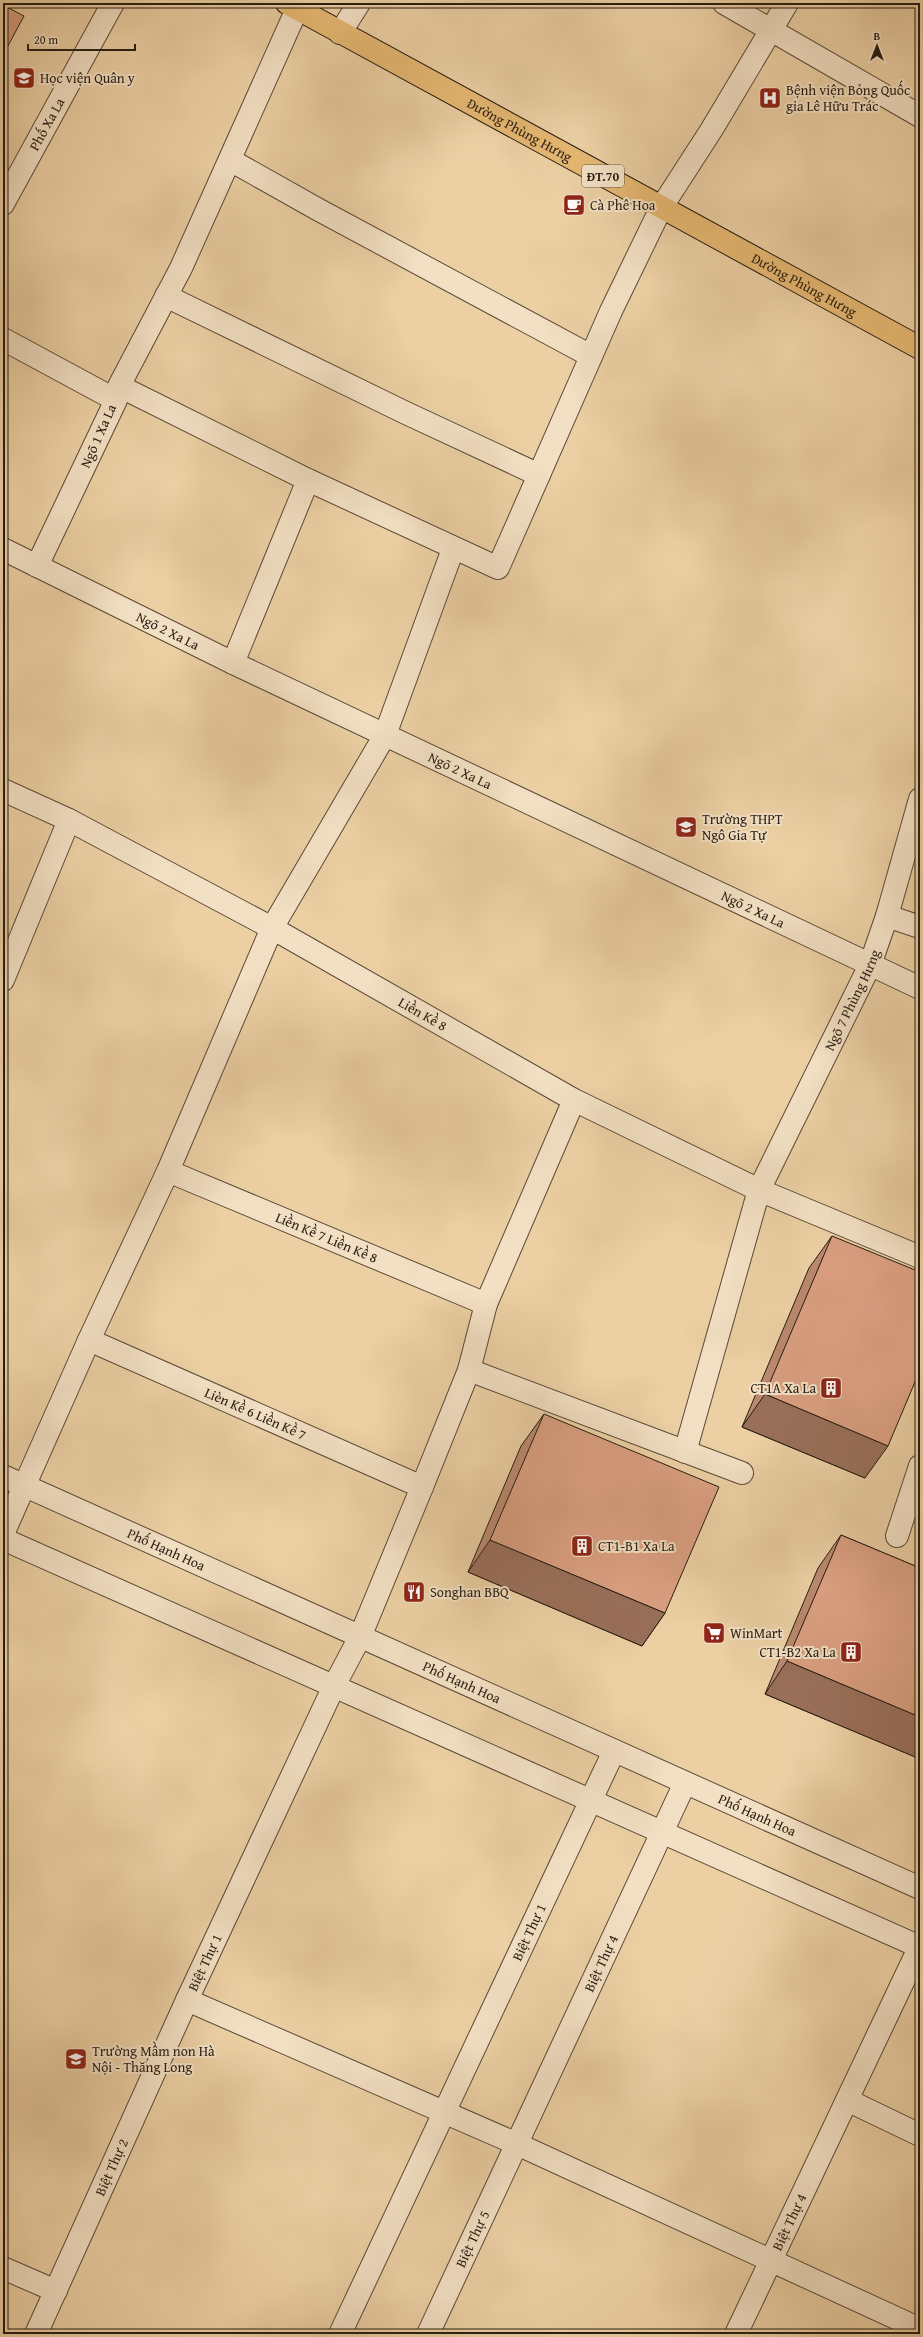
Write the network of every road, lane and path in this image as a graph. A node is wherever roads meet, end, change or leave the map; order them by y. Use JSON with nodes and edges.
{"nodes":[{"id":1,"x":114,"y":3,"type":"edge"},
{"id":2,"x":358,"y":3,"type":"edge"},
{"id":3,"x":724,"y":3,"type":"edge"},
{"id":4,"x":787,"y":3,"type":"edge"},
{"id":5,"x":292,"y":6,"type":"edge"},
{"id":6,"x":771,"y":29,"type":"junction"},
{"id":7,"x":340,"y":34,"type":"junction"},
{"id":8,"x":920,"y":116,"type":"edge"},
{"id":9,"x":230,"y":160,"type":"junction"},
{"id":10,"x":3,"y":204,"type":"edge"},
{"id":11,"x":661,"y":208,"type":"junction"},
{"id":12,"x":166,"y":296,"type":"junction"},
{"id":13,"x":3,"y":339,"type":"edge"},
{"id":14,"x":920,"y":348,"type":"edge"},
{"id":15,"x":591,"y":356,"type":"junction"},
{"id":16,"x":539,"y":475,"type":"junction"},
{"id":17,"x":308,"y":480,"type":"junction"},
{"id":18,"x":3,"y":549,"type":"edge"},
{"id":19,"x":453,"y":549,"type":"junction"},
{"id":20,"x":37,"y":566,"type":"junction"},
{"id":21,"x":233,"y":663,"type":"junction"},
{"id":22,"x":385,"y":735,"type":"junction"},
{"id":23,"x":3,"y":790,"type":"edge"},
{"id":24,"x":920,"y":799,"type":"edge"},
{"id":25,"x":69,"y":820,"type":"junction"},
{"id":26,"x":887,"y":916,"type":"junction"},
{"id":27,"x":920,"y":927,"type":"edge"},
{"id":28,"x":272,"y":928,"type":"junction"},
{"id":29,"x":870,"y":965,"type":"junction"},
{"id":30,"x":3,"y":980,"type":"edge"},
{"id":31,"x":920,"y":988,"type":"edge"},
{"id":32,"x":574,"y":1100,"type":"junction"},
{"id":33,"x":168,"y":1171,"type":"junction"},
{"id":34,"x":759,"y":1190,"type":"junction"},
{"id":35,"x":920,"y":1257,"type":"edge"},
{"id":36,"x":486,"y":1304,"type":"junction"},
{"id":37,"x":89,"y":1340,"type":"junction"},
{"id":38,"x":469,"y":1370,"type":"junction"},
{"id":39,"x":685,"y":1452,"type":"junction"},
{"id":40,"x":920,"y":1466,"type":"edge"},
{"id":41,"x":742,"y":1473,"type":"dead end"},
{"id":42,"x":3,"y":1476,"type":"edge"},
{"id":43,"x":24,"y":1486,"type":"junction"},
{"id":44,"x":422,"y":1487,"type":"junction"},
{"id":45,"x":3,"y":1534,"type":"edge"},
{"id":46,"x":897,"y":1536,"type":"dead end"},
{"id":47,"x":3,"y":1539,"type":"edge"},
{"id":48,"x":360,"y":1636,"type":"junction"},
{"id":49,"x":334,"y":1686,"type":"junction"},
{"id":50,"x":614,"y":1751,"type":"junction"},
{"id":51,"x":685,"y":1783,"type":"junction"},
{"id":52,"x":591,"y":1800,"type":"junction"},
{"id":53,"x":661,"y":1832,"type":"junction"},
{"id":54,"x":920,"y":1888,"type":"edge"},
{"id":55,"x":920,"y":1947,"type":"edge"},
{"id":56,"x":188,"y":2000,"type":"junction"},
{"id":57,"x":847,"y":2100,"type":"junction"},
{"id":58,"x":444,"y":2113,"type":"junction"},
{"id":59,"x":920,"y":2135,"type":"edge"},
{"id":60,"x":517,"y":2144,"type":"junction"},
{"id":61,"x":771,"y":2259,"type":"junction"},
{"id":62,"x":3,"y":2268,"type":"edge"},
{"id":63,"x":56,"y":2291,"type":"junction"},
{"id":64,"x":920,"y":2329,"type":"edge"},
{"id":65,"x":36,"y":2334,"type":"edge"},
{"id":66,"x":340,"y":2334,"type":"edge"},
{"id":67,"x":428,"y":2334,"type":"edge"},
{"id":68,"x":736,"y":2334,"type":"edge"}],
"edges":[{"from":1,"to":10,"type":"street","name":"Phố Xa La"},
{"from":2,"to":7,"type":"street"},
{"from":3,"to":6,"type":"street"},
{"from":4,"to":6,"type":"street"},
{"from":5,"to":7,"type":"main road","name":"Đường Phùng Hưng","number":"ĐT.70"},
{"from":5,"to":9,"type":"street"},
{"from":6,"to":8,"type":"street"},
{"from":6,"to":11,"type":"street"},
{"from":7,"to":11,"type":"main road","name":"Đường Phùng Hưng","number":"ĐT.70"},
{"from":9,"to":12,"type":"street"},
{"from":9,"to":15,"type":"street"},
{"from":11,"to":14,"type":"main road","name":"Đường Phùng Hưng","number":"ĐT.70"},
{"from":11,"to":15,"type":"street"},
{"from":12,"to":16,"type":"street"},
{"from":12,"to":17,"type":"street"},
{"from":13,"to":20,"type":"street","name":"Ngõ 1 Xa La"},
{"from":15,"to":16,"type":"street"},
{"from":16,"to":19,"type":"street"},
{"from":17,"to":19,"type":"street"},
{"from":17,"to":21,"type":"street"},
{"from":18,"to":20,"type":"street","name":"Ngõ 2 Xa La"},
{"from":19,"to":22,"type":"street"},
{"from":20,"to":21,"type":"street","name":"Ngõ 2 Xa La"},
{"from":21,"to":22,"type":"street","name":"Ngõ 2 Xa La"},
{"from":22,"to":28,"type":"street"},
{"from":22,"to":29,"type":"street","name":"Ngõ 2 Xa La"},
{"from":23,"to":25,"type":"street","name":"Liền Kề 8"},
{"from":24,"to":26,"type":"street","name":"Ngõ 7 Phùng Hưng"},
{"from":25,"to":28,"type":"street","name":"Liền Kề 8"},
{"from":25,"to":30,"type":"street"},
{"from":26,"to":27,"type":"street"},
{"from":26,"to":29,"type":"street","name":"Ngõ 7 Phùng Hưng"},
{"from":28,"to":32,"type":"street","name":"Liền Kề 8"},
{"from":28,"to":33,"type":"street"},
{"from":29,"to":31,"type":"street","name":"Ngõ 2 Xa La"},
{"from":29,"to":34,"type":"street","name":"Ngõ 7 Phùng Hưng"},
{"from":32,"to":34,"type":"street","name":"Liền Kề 8"},
{"from":32,"to":36,"type":"street","name":"Biệt Thự 1"},
{"from":33,"to":36,"type":"street","name":"Liền Kề 7 Liền Kề 8"},
{"from":33,"to":37,"type":"street"},
{"from":34,"to":35,"type":"street","name":"Liền Kề 8"},
{"from":34,"to":39,"type":"street","name":"Ngõ 7 Phùng Hưng"},
{"from":36,"to":38,"type":"street","name":"Biệt Thự 1"},
{"from":37,"to":43,"type":"street"},
{"from":37,"to":44,"type":"street","name":"Lièn Kề 6 Liền Kề 7"},
{"from":38,"to":39,"type":"street"},
{"from":38,"to":44,"type":"street","name":"Biệt Thự 1"},
{"from":39,"to":41,"type":"street"},
{"from":40,"to":46,"type":"street"},
{"from":42,"to":43,"type":"street","name":"Phố Hạnh Hoa"},
{"from":43,"to":45,"type":"street"},
{"from":43,"to":48,"type":"street","name":"Phố Hạnh Hoa"},
{"from":44,"to":48,"type":"street","name":"Biệt Thự 1"},
{"from":47,"to":49,"type":"street"},
{"from":48,"to":49,"type":"street","name":"Biệt Thự 1"},
{"from":48,"to":50,"type":"street","name":"Phố Hạnh Hoa"},
{"from":49,"to":52,"type":"street"},
{"from":49,"to":56,"type":"street","name":"Biệt Thự 1"},
{"from":50,"to":51,"type":"street","name":"Phố Hạnh Hoa"},
{"from":50,"to":52,"type":"street","name":"Biệt Thự 1"},
{"from":51,"to":53,"type":"street","name":"Biệt Thự 4"},
{"from":51,"to":54,"type":"street","name":"Phố Hạnh Hoa"},
{"from":52,"to":53,"type":"street"},
{"from":52,"to":58,"type":"street","name":"Biệt Thự 1"},
{"from":53,"to":55,"type":"street"},
{"from":53,"to":60,"type":"street","name":"Biệt Thự 4"},
{"from":55,"to":57,"type":"street","name":"Biệt Thự 4"},
{"from":56,"to":58,"type":"street"},
{"from":56,"to":63,"type":"street","name":"Biệt Thự 2"},
{"from":57,"to":59,"type":"street"},
{"from":57,"to":61,"type":"street","name":"Biệt Thự 4"},
{"from":58,"to":60,"type":"street"},
{"from":58,"to":66,"type":"street"},
{"from":60,"to":61,"type":"street"},
{"from":60,"to":67,"type":"street","name":"Biệt Thự 5"},
{"from":61,"to":64,"type":"street"},
{"from":61,"to":68,"type":"street"},
{"from":62,"to":63,"type":"street"},
{"from":63,"to":65,"type":"street","name":"Biệt Thự 2"}]}
